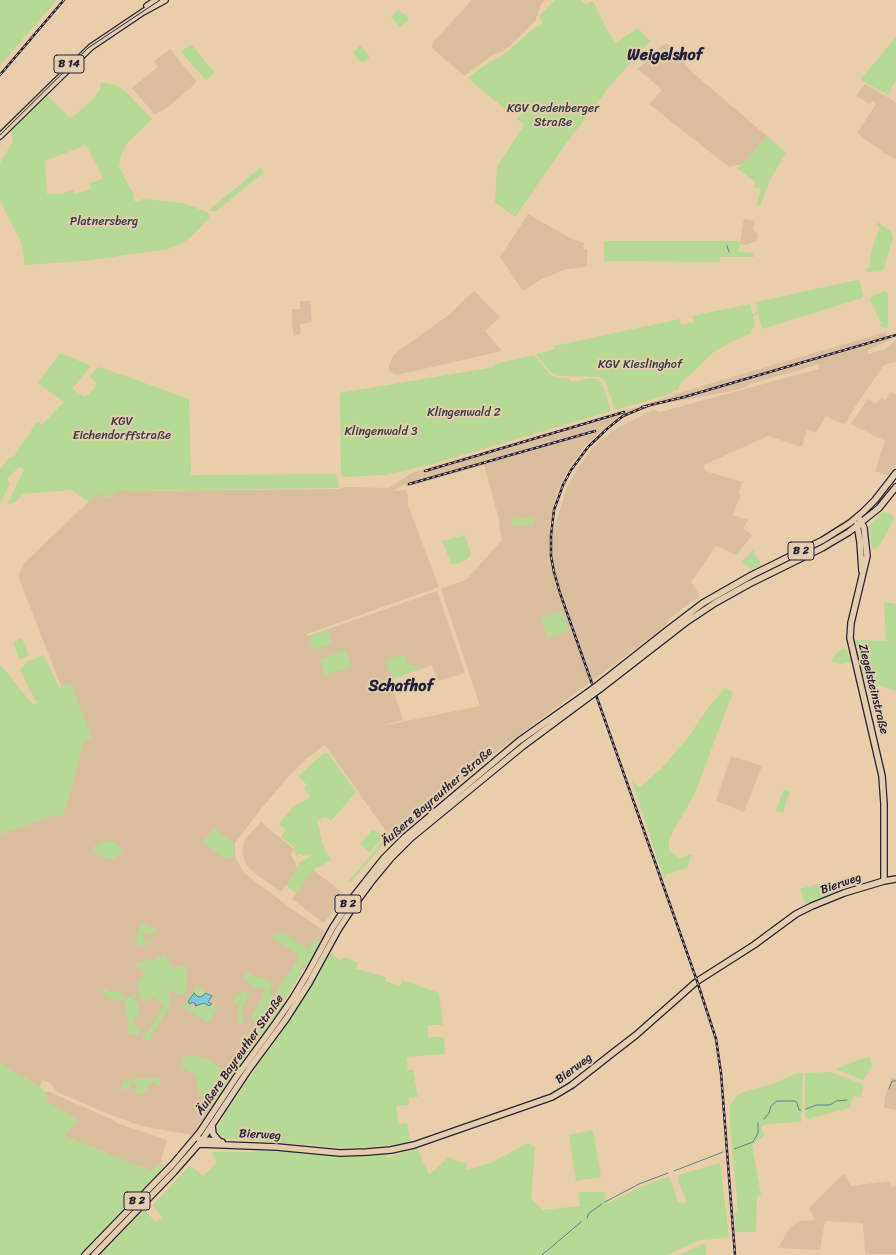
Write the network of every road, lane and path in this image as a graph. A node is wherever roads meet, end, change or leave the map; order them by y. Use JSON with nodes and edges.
{"nodes":[{"id":1,"x":156,"y":0,"type":"edge"},
{"id":2,"x":165,"y":0,"type":"edge"},
{"id":3,"x":0,"y":132,"type":"edge"},
{"id":4,"x":0,"y":136,"type":"edge"},
{"id":5,"x":896,"y":473,"type":"edge"},
{"id":6,"x":896,"y":487,"type":"edge"},
{"id":7,"x":858,"y":516,"type":"junction"},
{"id":8,"x":860,"y":525,"type":"junction"},
{"id":9,"x":836,"y":532,"type":"junction"},
{"id":10,"x":839,"y":538,"type":"junction"},
{"id":11,"x":599,"y":687,"type":"junction"},
{"id":12,"x":588,"y":695,"type":"junction"},
{"id":13,"x":896,"y":879,"type":"edge"},
{"id":14,"x":884,"y":881,"type":"junction"},
{"id":15,"x":212,"y":1125,"type":"junction"},
{"id":16,"x":198,"y":1140,"type":"junction"},
{"id":17,"x":219,"y":1141,"type":"junction"},
{"id":18,"x":230,"y":1144,"type":"junction"},
{"id":19,"x":85,"y":1255,"type":"edge"},
{"id":20,"x":94,"y":1255,"type":"edge"}],
"edges":[{"from":1,"to":3,"type":"main road","number":"B 14"},
{"from":2,"to":4,"type":"main road","number":"B 14"},
{"from":5,"to":7,"type":"main road","name":"Äußere Bayreuther Straße","number":"B 2"},
{"from":6,"to":8,"type":"main road","name":"Äußere Bayreuther Straße","number":"B 2"},
{"from":7,"to":8,"type":"main road","name":"Ziegelsteinstraße"},
{"from":7,"to":9,"type":"main road","name":"Äußere Bayreuther Straße","number":"B 2"},
{"from":8,"to":10,"type":"main road","name":"Äußere Bayreuther Straße","number":"B 2"},
{"from":8,"to":14,"type":"main road","name":"Ziegelsteinstraße"},
{"from":9,"to":10,"type":"main road"},
{"from":9,"to":11,"type":"main road","name":"Äußere Bayreuther Straße","number":"B 2"},
{"from":10,"to":11,"type":"main road","name":"Äußere Bayreuther Straße","number":"B 2"},
{"from":11,"to":12,"type":"main road","name":"Äußere Bayreuther Straße","number":"B 2","bridge":true},
{"from":12,"to":15,"type":"main road","name":"Äußere Bayreuther Straße","number":"B 2"},
{"from":12,"to":16,"type":"main road","name":"Äußere Bayreuther Straße","number":"B 2"},
{"from":13,"to":14,"type":"main road","name":"Bierweg"},
{"from":14,"to":18,"type":"main road","name":"Bierweg"},
{"from":15,"to":16,"type":"main road","name":"Äußere Bayreuther Straße","number":"B 2"},
{"from":15,"to":17,"type":"main road"},
{"from":16,"to":17,"type":"main road","name":"Bierweg"},
{"from":16,"to":18,"type":"main road","name":"Bierweg"},
{"from":16,"to":19,"type":"main road","name":"Äußere Bayreuther Straße","number":"B 2"},
{"from":16,"to":20,"type":"main road","name":"Äußere Bayreuther Straße","number":"B 2"},
{"from":17,"to":18,"type":"main road","name":"Bierweg"}]}
